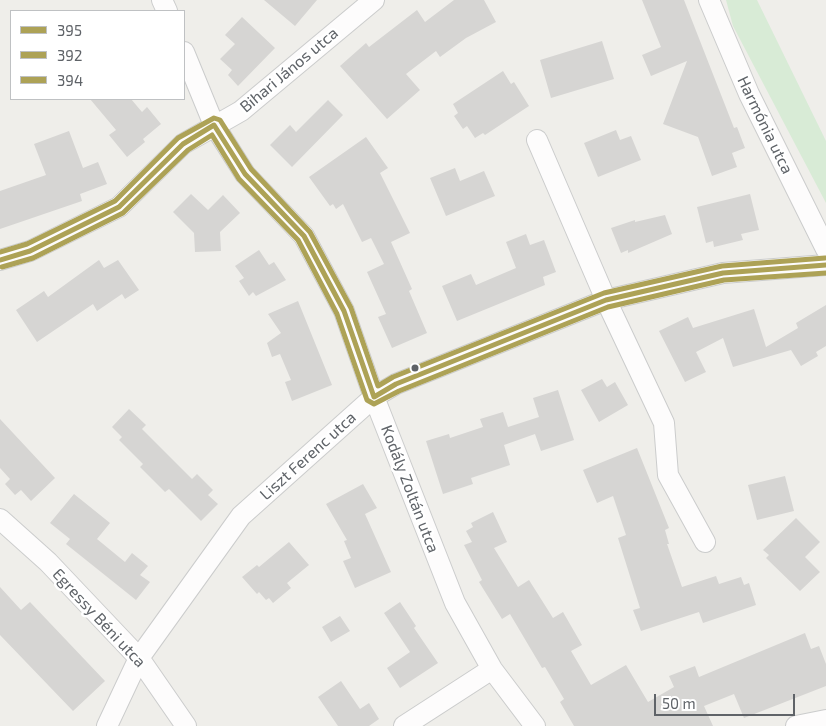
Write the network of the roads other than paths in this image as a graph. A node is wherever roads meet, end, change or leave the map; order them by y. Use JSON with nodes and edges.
{"nodes":[{"id":1,"x":374,"y":0,"type":"edge"},
{"id":2,"x":709,"y":0,"type":"edge"},
{"id":3,"x":185,"y":54,"type":"edge"},
{"id":4,"x":214,"y":125,"type":"junction"},
{"id":5,"x":537,"y":140,"type":"dead end"},
{"id":6,"x":826,"y":248,"type":"edge"},
{"id":7,"x":0,"y":260,"type":"edge"},
{"id":8,"x":826,"y":265,"type":"edge"},
{"id":9,"x":606,"y":300,"type":"junction"},
{"id":10,"x":374,"y":398,"type":"junction"},
{"id":11,"x":0,"y":519,"type":"edge"},
{"id":12,"x":705,"y":542,"type":"dead end"},
{"id":13,"x":139,"y":658,"type":"junction"},
{"id":14,"x":492,"y":669,"type":"junction"},
{"id":15,"x":826,"y":720,"type":"edge"},
{"id":16,"x":107,"y":726,"type":"edge"},
{"id":17,"x":186,"y":726,"type":"edge"},
{"id":18,"x":404,"y":726,"type":"edge"},
{"id":19,"x":535,"y":726,"type":"edge"},
{"id":20,"x":796,"y":726,"type":"edge"}],
"edges":[{"from":1,"to":4,"type":"street","name":"Bihari János utca"},
{"from":2,"to":6,"type":"street","name":"Harmónia utca"},
{"from":3,"to":4,"type":"street","name":"Kodály Zoltán utca"},
{"from":4,"to":7,"type":"street","name":"Bihari János utca"},
{"from":4,"to":10,"type":"street","name":"Kodály Zoltán utca"},
{"from":5,"to":9,"type":"street"},
{"from":8,"to":9,"type":"street","name":"Liszt Ferenc utca"},
{"from":9,"to":10,"type":"street","name":"Liszt Ferenc utca"},
{"from":9,"to":12,"type":"street"},
{"from":10,"to":13,"type":"street","name":"Liszt Ferenc utca"},
{"from":10,"to":14,"type":"street","name":"Kodály Zoltán utca"},
{"from":11,"to":13,"type":"street","name":"Egressy Béni utca"},
{"from":13,"to":16,"type":"street","name":"Liszt Ferenc utca"},
{"from":13,"to":17,"type":"street","name":"Egressy Béni utca"},
{"from":14,"to":18,"type":"street"},
{"from":14,"to":19,"type":"street","name":"Kodály Zoltán utca"},
{"from":15,"to":20,"type":"street"}]}
